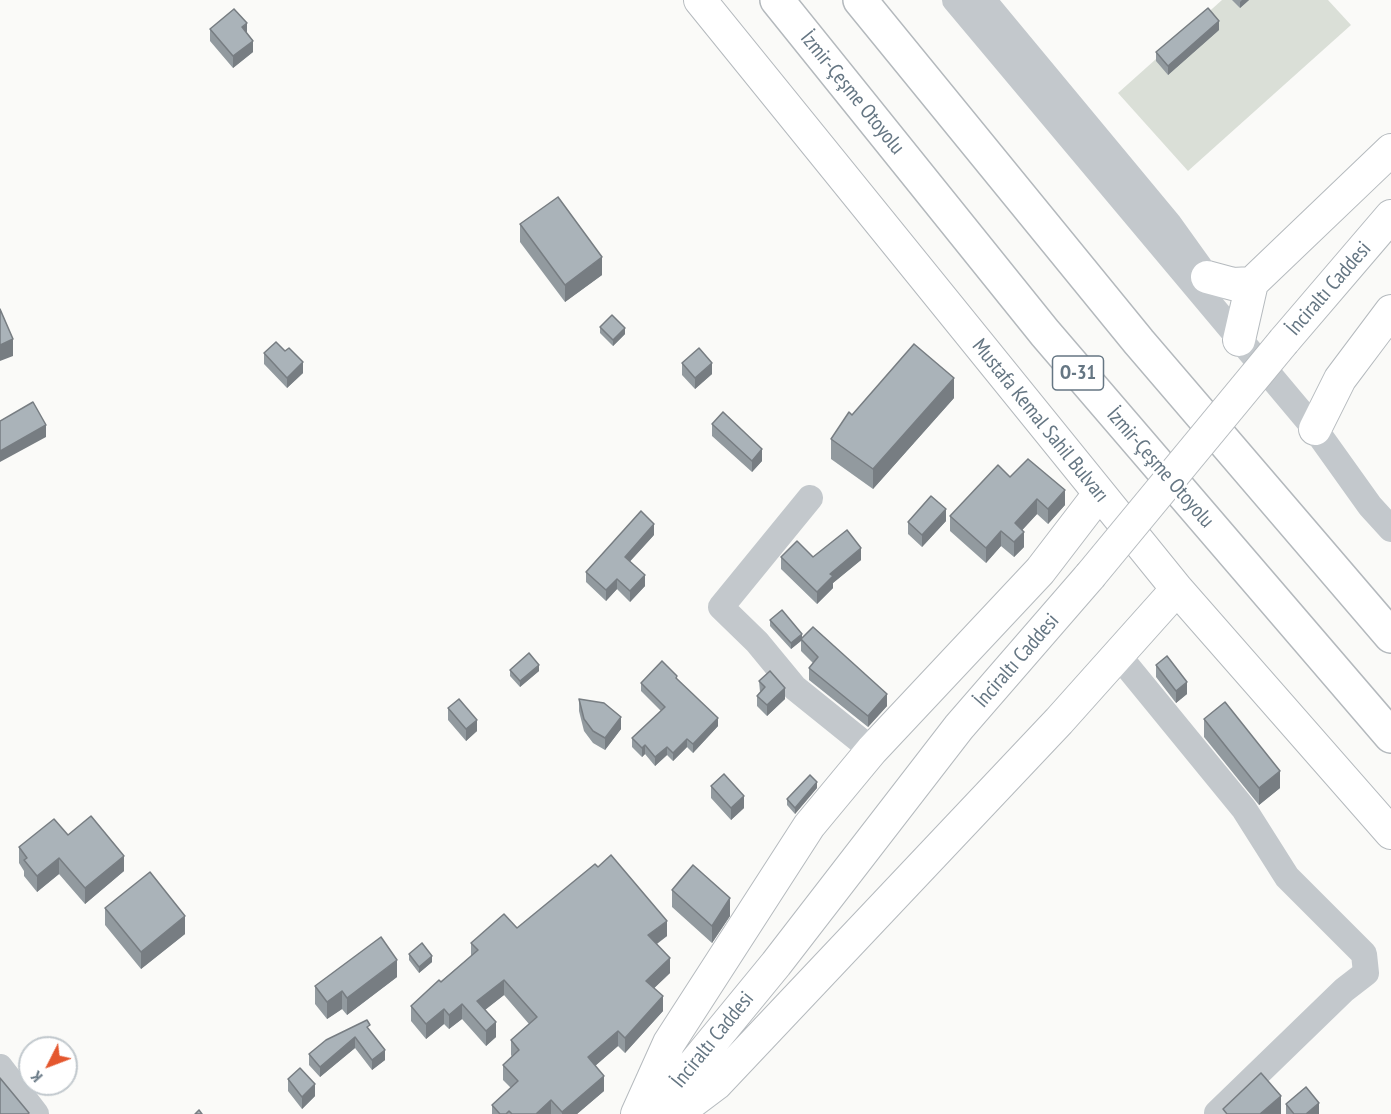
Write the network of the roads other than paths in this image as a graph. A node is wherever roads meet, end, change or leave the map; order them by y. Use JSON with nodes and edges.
{"nodes":[{"id":1,"x":700,"y":0,"type":"edge"},
{"id":2,"x":777,"y":0,"type":"edge"},
{"id":3,"x":860,"y":0,"type":"edge"},
{"id":4,"x":955,"y":0,"type":"edge"},
{"id":5,"x":983,"y":0,"type":"edge"},
{"id":6,"x":1391,"y":150,"type":"edge"},
{"id":7,"x":1391,"y":216,"type":"edge"},
{"id":8,"x":1207,"y":277,"type":"junction"},
{"id":9,"x":1252,"y":283,"type":"junction"},
{"id":10,"x":1391,"y":311,"type":"edge"},
{"id":11,"x":1231,"y":331,"type":"junction"},
{"id":12,"x":1315,"y":429,"type":"junction"},
{"id":13,"x":1099,"y":494,"type":"junction"},
{"id":14,"x":810,"y":498,"type":"dead end"},
{"id":15,"x":1391,"y":529,"type":"edge"},
{"id":16,"x":1177,"y":589,"type":"junction"},
{"id":17,"x":1391,"y":636,"type":"edge"},
{"id":18,"x":1118,"y":655,"type":"junction"},
{"id":19,"x":1391,"y":736,"type":"edge"},
{"id":20,"x":872,"y":750,"type":"junction"},
{"id":21,"x":1391,"y":833,"type":"edge"},
{"id":22,"x":0,"y":1067,"type":"edge"},
{"id":23,"x":1217,"y":1113,"type":"edge"},
{"id":24,"x":36,"y":1114,"type":"edge"},
{"id":25,"x":637,"y":1114,"type":"edge"},
{"id":26,"x":653,"y":1114,"type":"edge"},
{"id":27,"x":676,"y":1114,"type":"edge"}],
"edges":[{"from":1,"to":13,"type":"main road","name":"Mustafa Kemal Sahil Bulvarı"},
{"from":2,"to":19,"type":"highway","name":"İzmir-Çeşme Otoyolu","number":"O-31"},
{"from":3,"to":17,"type":"highway"},
{"from":4,"to":11,"type":"street"},
{"from":5,"to":8,"type":"street"},
{"from":6,"to":9,"type":"main road"},
{"from":7,"to":26,"type":"main road","name":"İnciraltı Caddesi","bridge":true},
{"from":8,"to":9,"type":"main road"},
{"from":8,"to":11,"type":"street"},
{"from":9,"to":11,"type":"main road"},
{"from":10,"to":12,"type":"main road"},
{"from":11,"to":12,"type":"street"},
{"from":12,"to":15,"type":"street"},
{"from":13,"to":16,"type":"main road","name":"Mustafa Kemal Sahil Bulvarı"},
{"from":13,"to":20,"type":"main road"},
{"from":14,"to":20,"type":"street"},
{"from":16,"to":18,"type":"main road"},
{"from":16,"to":21,"type":"main road","name":"Mustafa Kemal Sahil Bulvarı"},
{"from":18,"to":23,"type":"street"},
{"from":18,"to":27,"type":"main road"},
{"from":20,"to":25,"type":"main road"},
{"from":22,"to":24,"type":"street"}]}
